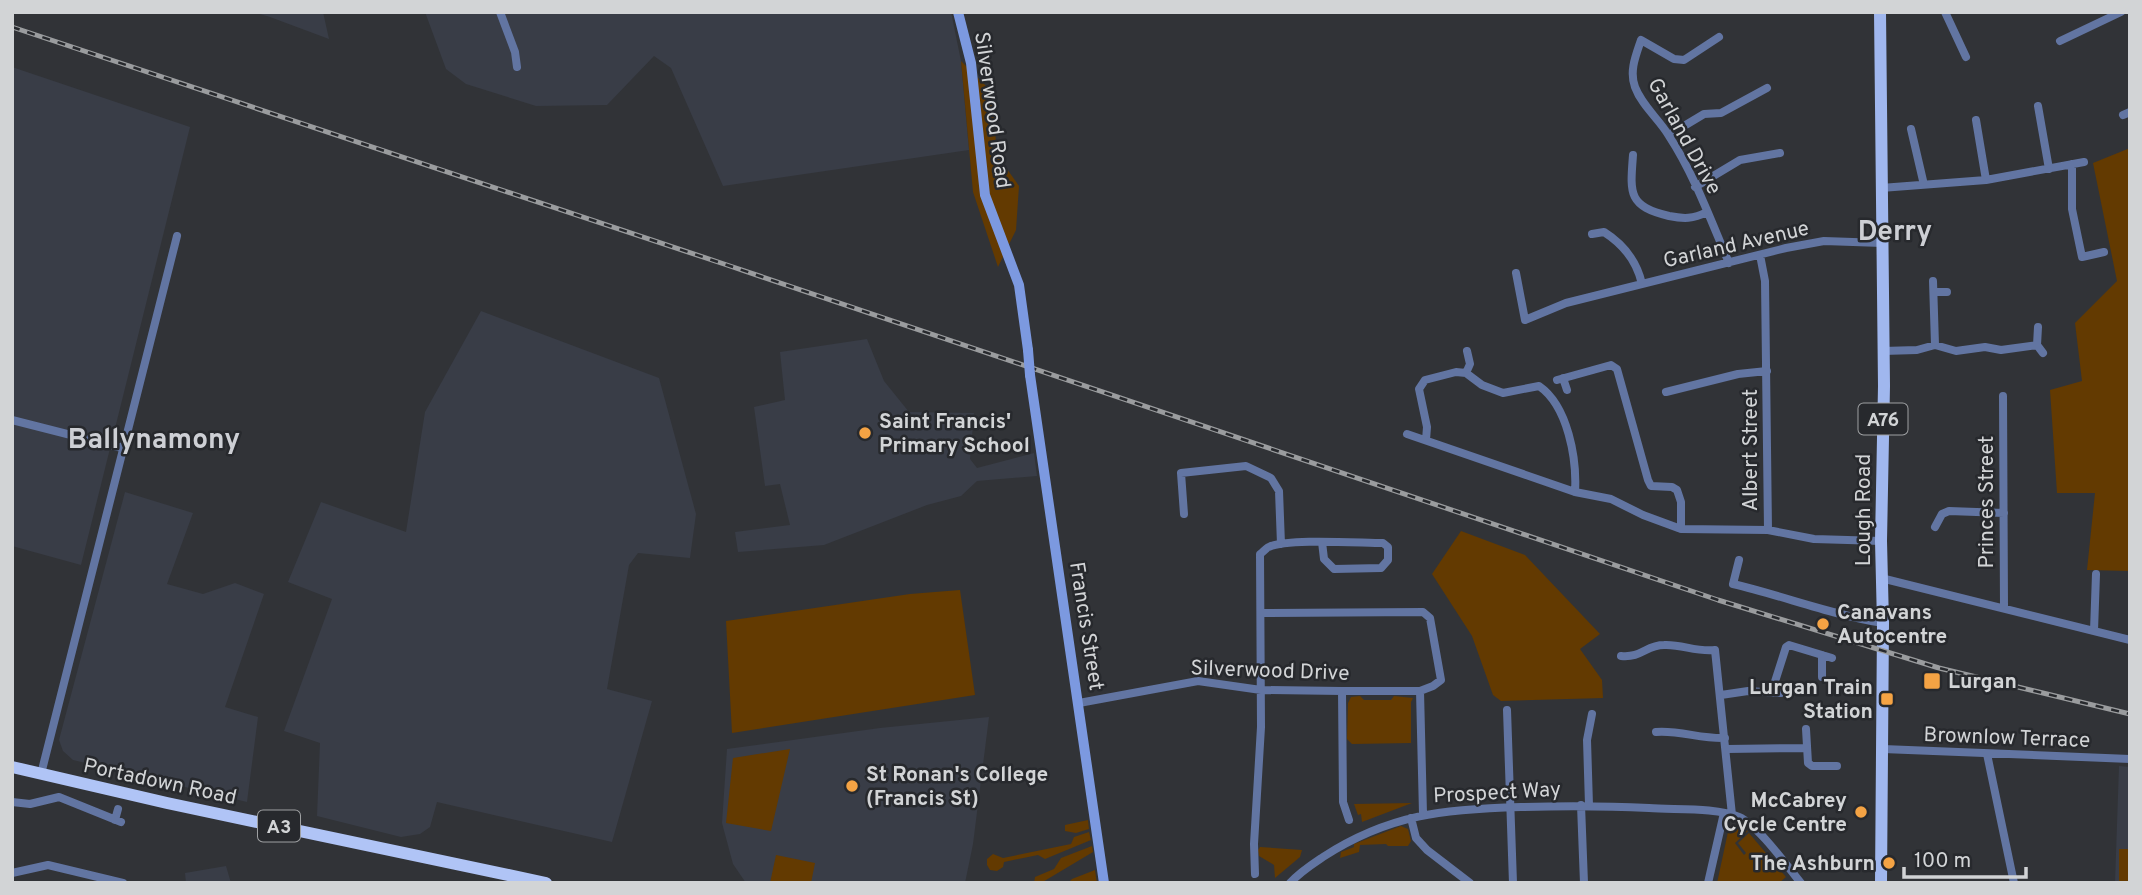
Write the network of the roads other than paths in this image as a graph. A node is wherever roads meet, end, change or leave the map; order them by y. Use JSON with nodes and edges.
{"nodes":[{"id":1,"x":500,"y":12,"type":"edge"},
{"id":2,"x":958,"y":12,"type":"edge"},
{"id":3,"x":1880,"y":12,"type":"edge"},
{"id":4,"x":1945,"y":12,"type":"edge"},
{"id":5,"x":2121,"y":12,"type":"edge"},
{"id":6,"x":1719,"y":37,"type":"dead end"},
{"id":7,"x":2060,"y":41,"type":"dead end"},
{"id":8,"x":1966,"y":57,"type":"dead end"},
{"id":9,"x":517,"y":67,"type":"dead end"},
{"id":10,"x":1767,"y":88,"type":"dead end"},
{"id":11,"x":2038,"y":107,"type":"dead end"},
{"id":12,"x":1976,"y":120,"type":"dead end"},
{"id":13,"x":1911,"y":129,"type":"dead end"},
{"id":14,"x":1669,"y":135,"type":"junction"},
{"id":15,"x":1780,"y":153,"type":"dead end"},
{"id":16,"x":1633,"y":155,"type":"dead end"},
{"id":17,"x":2084,"y":162,"type":"dead end"},
{"id":18,"x":2072,"y":164,"type":"junction"},
{"id":19,"x":2049,"y":169,"type":"junction"},
{"id":20,"x":1986,"y":180,"type":"junction"},
{"id":21,"x":1924,"y":185,"type":"junction"},
{"id":22,"x":1695,"y":187,"type":"junction"},
{"id":23,"x":1881,"y":188,"type":"junction"},
{"id":24,"x":1707,"y":212,"type":"junction"},
{"id":25,"x":1592,"y":234,"type":"dead end"},
{"id":26,"x":177,"y":236,"type":"dead end"},
{"id":27,"x":1882,"y":243,"type":"junction"},
{"id":28,"x":2104,"y":252,"type":"dead end"},
{"id":29,"x":1760,"y":256,"type":"junction"},
{"id":30,"x":1729,"y":263,"type":"junction"},
{"id":31,"x":1516,"y":273,"type":"dead end"},
{"id":32,"x":1933,"y":281,"type":"dead end"},
{"id":33,"x":1642,"y":284,"type":"junction"},
{"id":34,"x":1934,"y":292,"type":"junction"},
{"id":35,"x":1947,"y":292,"type":"dead end"},
{"id":36,"x":2038,"y":327,"type":"dead end"},
{"id":37,"x":1935,"y":345,"type":"junction"},
{"id":38,"x":2037,"y":345,"type":"junction"},
{"id":39,"x":1467,"y":351,"type":"dead end"},
{"id":40,"x":1883,"y":351,"type":"junction"},
{"id":41,"x":2043,"y":353,"type":"dead end"},
{"id":42,"x":1767,"y":372,"type":"junction"},
{"id":43,"x":1466,"y":373,"type":"junction"},
{"id":44,"x":1030,"y":375,"type":"joint"},
{"id":45,"x":1567,"y":390,"type":"dead end"},
{"id":46,"x":1666,"y":392,"type":"dead end"},
{"id":47,"x":2003,"y":397,"type":"dead end"},
{"id":48,"x":12,"y":420,"type":"edge"},
{"id":49,"x":1407,"y":434,"type":"dead end"},
{"id":50,"x":1426,"y":440,"type":"junction"},
{"id":51,"x":122,"y":448,"type":"junction"},
{"id":52,"x":1575,"y":492,"type":"junction"},
{"id":53,"x":2004,"y":513,"type":"junction"},
{"id":54,"x":1184,"y":514,"type":"dead end"},
{"id":55,"x":1935,"y":527,"type":"dead end"},
{"id":56,"x":1681,"y":529,"type":"junction"},
{"id":57,"x":1768,"y":530,"type":"junction"},
{"id":58,"x":1881,"y":541,"type":"junction"},
{"id":59,"x":1322,"y":542,"type":"junction"},
{"id":60,"x":1281,"y":544,"type":"junction"},
{"id":61,"x":1739,"y":560,"type":"dead end"},
{"id":62,"x":2096,"y":574,"type":"dead end"},
{"id":63,"x":1881,"y":578,"type":"junction"},
{"id":64,"x":2004,"y":608,"type":"junction"},
{"id":65,"x":1261,"y":613,"type":"junction"},
{"id":66,"x":1883,"y":623,"type":"junction"},
{"id":67,"x":2094,"y":631,"type":"junction"},
{"id":68,"x":2130,"y":640,"type":"edge"},
{"id":69,"x":1822,"y":655,"type":"junction"},
{"id":70,"x":1621,"y":656,"type":"dead end"},
{"id":71,"x":1832,"y":658,"type":"dead end"},
{"id":72,"x":1822,"y":677,"type":"dead end"},
{"id":73,"x":1261,"y":690,"type":"junction"},
{"id":74,"x":1342,"y":691,"type":"junction"},
{"id":75,"x":1420,"y":691,"type":"junction"},
{"id":76,"x":1721,"y":695,"type":"junction"},
{"id":77,"x":1079,"y":703,"type":"junction"},
{"id":78,"x":1507,"y":710,"type":"dead end"},
{"id":79,"x":1592,"y":714,"type":"dead end"},
{"id":80,"x":1806,"y":729,"type":"dead end"},
{"id":81,"x":1657,"y":732,"type":"dead end"},
{"id":82,"x":1725,"y":738,"type":"junction"},
{"id":83,"x":1806,"y":748,"type":"junction"},
{"id":84,"x":1727,"y":749,"type":"junction"},
{"id":85,"x":1883,"y":749,"type":"junction"},
{"id":86,"x":1987,"y":754,"type":"junction"},
{"id":87,"x":2130,"y":760,"type":"edge"},
{"id":88,"x":1837,"y":766,"type":"dead end"},
{"id":89,"x":12,"y":768,"type":"edge"},
{"id":90,"x":41,"y":774,"type":"junction"},
{"id":91,"x":12,"y":802,"type":"edge"},
{"id":92,"x":1585,"y":805,"type":"junction"},
{"id":93,"x":1511,"y":807,"type":"junction"},
{"id":94,"x":118,"y":809,"type":"dead end"},
{"id":95,"x":1423,"y":814,"type":"junction"},
{"id":96,"x":1728,"y":814,"type":"junction"},
{"id":97,"x":1411,"y":818,"type":"junction"},
{"id":98,"x":1349,"y":820,"type":"dead end"},
{"id":99,"x":12,"y":873,"type":"edge"},
{"id":100,"x":1255,"y":874,"type":"dead end"},
{"id":101,"x":122,"y":883,"type":"edge"},
{"id":102,"x":546,"y":883,"type":"edge"},
{"id":103,"x":1104,"y":883,"type":"edge"},
{"id":104,"x":1290,"y":883,"type":"edge"},
{"id":105,"x":1470,"y":883,"type":"edge"},
{"id":106,"x":1513,"y":883,"type":"edge"},
{"id":107,"x":1584,"y":883,"type":"edge"},
{"id":108,"x":1708,"y":883,"type":"edge"},
{"id":109,"x":1801,"y":883,"type":"edge"},
{"id":110,"x":1881,"y":883,"type":"edge"},
{"id":111,"x":2014,"y":883,"type":"edge"}],
"edges":[{"from":1,"to":9,"type":"street"},
{"from":2,"to":44,"type":"main road","name":"Silverwood Road","bridge":true},
{"from":3,"to":23,"type":"main road","name":"Lough Road","number":"A76"},
{"from":4,"to":8,"type":"street"},
{"from":5,"to":7,"type":"street"},
{"from":6,"to":14,"type":"street","name":"Garland Drive"},
{"from":10,"to":14,"type":"street"},
{"from":11,"to":19,"type":"street"},
{"from":12,"to":20,"type":"street"},
{"from":13,"to":21,"type":"street"},
{"from":14,"to":22,"type":"street","name":"Garland Drive"},
{"from":15,"to":22,"type":"street"},
{"from":16,"to":24,"type":"street"},
{"from":17,"to":18,"type":"street"},
{"from":18,"to":19,"type":"street"},
{"from":18,"to":28,"type":"street"},
{"from":19,"to":20,"type":"street"},
{"from":20,"to":21,"type":"street"},
{"from":21,"to":23,"type":"street"},
{"from":22,"to":24,"type":"street","name":"Garland Drive"},
{"from":23,"to":27,"type":"main road","name":"Lough Road","number":"A76"},
{"from":24,"to":30,"type":"street","name":"Garland Drive"},
{"from":25,"to":33,"type":"street"},
{"from":26,"to":51,"type":"street"},
{"from":27,"to":29,"type":"street","name":"Garland Avenue"},
{"from":27,"to":40,"type":"main road","name":"Lough Road","number":"A76"},
{"from":29,"to":30,"type":"street","name":"Garland Avenue"},
{"from":29,"to":42,"type":"street","name":"Albert Street"},
{"from":30,"to":33,"type":"street","name":"Garland Avenue"},
{"from":31,"to":33,"type":"street","name":"Garland Avenue"},
{"from":32,"to":34,"type":"street"},
{"from":34,"to":35,"type":"street"},
{"from":34,"to":37,"type":"street"},
{"from":36,"to":38,"type":"street"},
{"from":37,"to":38,"type":"street"},
{"from":37,"to":40,"type":"street"},
{"from":38,"to":41,"type":"street"},
{"from":39,"to":43,"type":"street"},
{"from":40,"to":58,"type":"main road","name":"Lough Road","number":"A76"},
{"from":42,"to":46,"type":"street"},
{"from":42,"to":57,"type":"street","name":"Albert Street"},
{"from":43,"to":50,"type":"street"},
{"from":43,"to":52,"type":"street"},
{"from":44,"to":77,"type":"main road","name":"Francis Street"},
{"from":45,"to":56,"type":"street"},
{"from":47,"to":53,"type":"street","name":"Princes Street"},
{"from":48,"to":51,"type":"street"},
{"from":49,"to":50,"type":"street"},
{"from":50,"to":52,"type":"street"},
{"from":51,"to":90,"type":"street"},
{"from":52,"to":56,"type":"street"},
{"from":53,"to":55,"type":"street"},
{"from":53,"to":64,"type":"street","name":"Princes Street"},
{"from":54,"to":60,"type":"street"},
{"from":56,"to":57,"type":"street"},
{"from":57,"to":58,"type":"street","name":"Albert Street"},
{"from":58,"to":63,"type":"main road","name":"Lough Road","number":"A76"},
{"from":59,"to":59,"type":"street"},
{"from":59,"to":60,"type":"street"},
{"from":60,"to":65,"type":"street"},
{"from":61,"to":66,"type":"street"},
{"from":62,"to":67,"type":"street"},
{"from":63,"to":64,"type":"street"},
{"from":63,"to":66,"type":"main road","name":"Lough Road","number":"A76"},
{"from":64,"to":67,"type":"street"},
{"from":65,"to":73,"type":"street"},
{"from":65,"to":75,"type":"street"},
{"from":66,"to":85,"type":"main road","name":"Lough Road","number":"A76"},
{"from":67,"to":68,"type":"street"},
{"from":69,"to":71,"type":"street"},
{"from":69,"to":72,"type":"street"},
{"from":69,"to":76,"type":"street"},
{"from":70,"to":76,"type":"street"},
{"from":73,"to":74,"type":"street","name":"Silverwood Drive"},
{"from":73,"to":77,"type":"street","name":"Silverwood Drive"},
{"from":73,"to":100,"type":"street"},
{"from":74,"to":75,"type":"street","name":"Silverwood Drive"},
{"from":74,"to":98,"type":"street"},
{"from":75,"to":95,"type":"street"},
{"from":76,"to":82,"type":"street"},
{"from":77,"to":103,"type":"main road","name":"Francis Street"},
{"from":78,"to":93,"type":"street"},
{"from":79,"to":92,"type":"street"},
{"from":80,"to":83,"type":"street"},
{"from":81,"to":82,"type":"street"},
{"from":82,"to":84,"type":"street"},
{"from":83,"to":84,"type":"street"},
{"from":83,"to":88,"type":"street"},
{"from":84,"to":96,"type":"street"},
{"from":85,"to":86,"type":"street","name":"Brownlow Terrace"},
{"from":85,"to":110,"type":"main road","name":"Lough Road","number":"A76"},
{"from":86,"to":87,"type":"street","name":"Brownlow Terrace"},
{"from":86,"to":111,"type":"street"},
{"from":89,"to":90,"type":"highway","name":"Portadown Road","number":"A3"},
{"from":90,"to":102,"type":"highway","name":"Portadown Road","number":"A3"},
{"from":91,"to":94,"type":"street"},
{"from":92,"to":93,"type":"street","name":"Prospect Way"},
{"from":92,"to":96,"type":"street","name":"Prospect Way"},
{"from":92,"to":107,"type":"street"},
{"from":93,"to":95,"type":"street","name":"Prospect Way"},
{"from":93,"to":106,"type":"street"},
{"from":95,"to":97,"type":"street","name":"Prospect Way"},
{"from":96,"to":108,"type":"street"},
{"from":96,"to":109,"type":"street"},
{"from":97,"to":104,"type":"street","name":"Prospect Way"},
{"from":97,"to":105,"type":"street"},
{"from":99,"to":101,"type":"street"}]}
